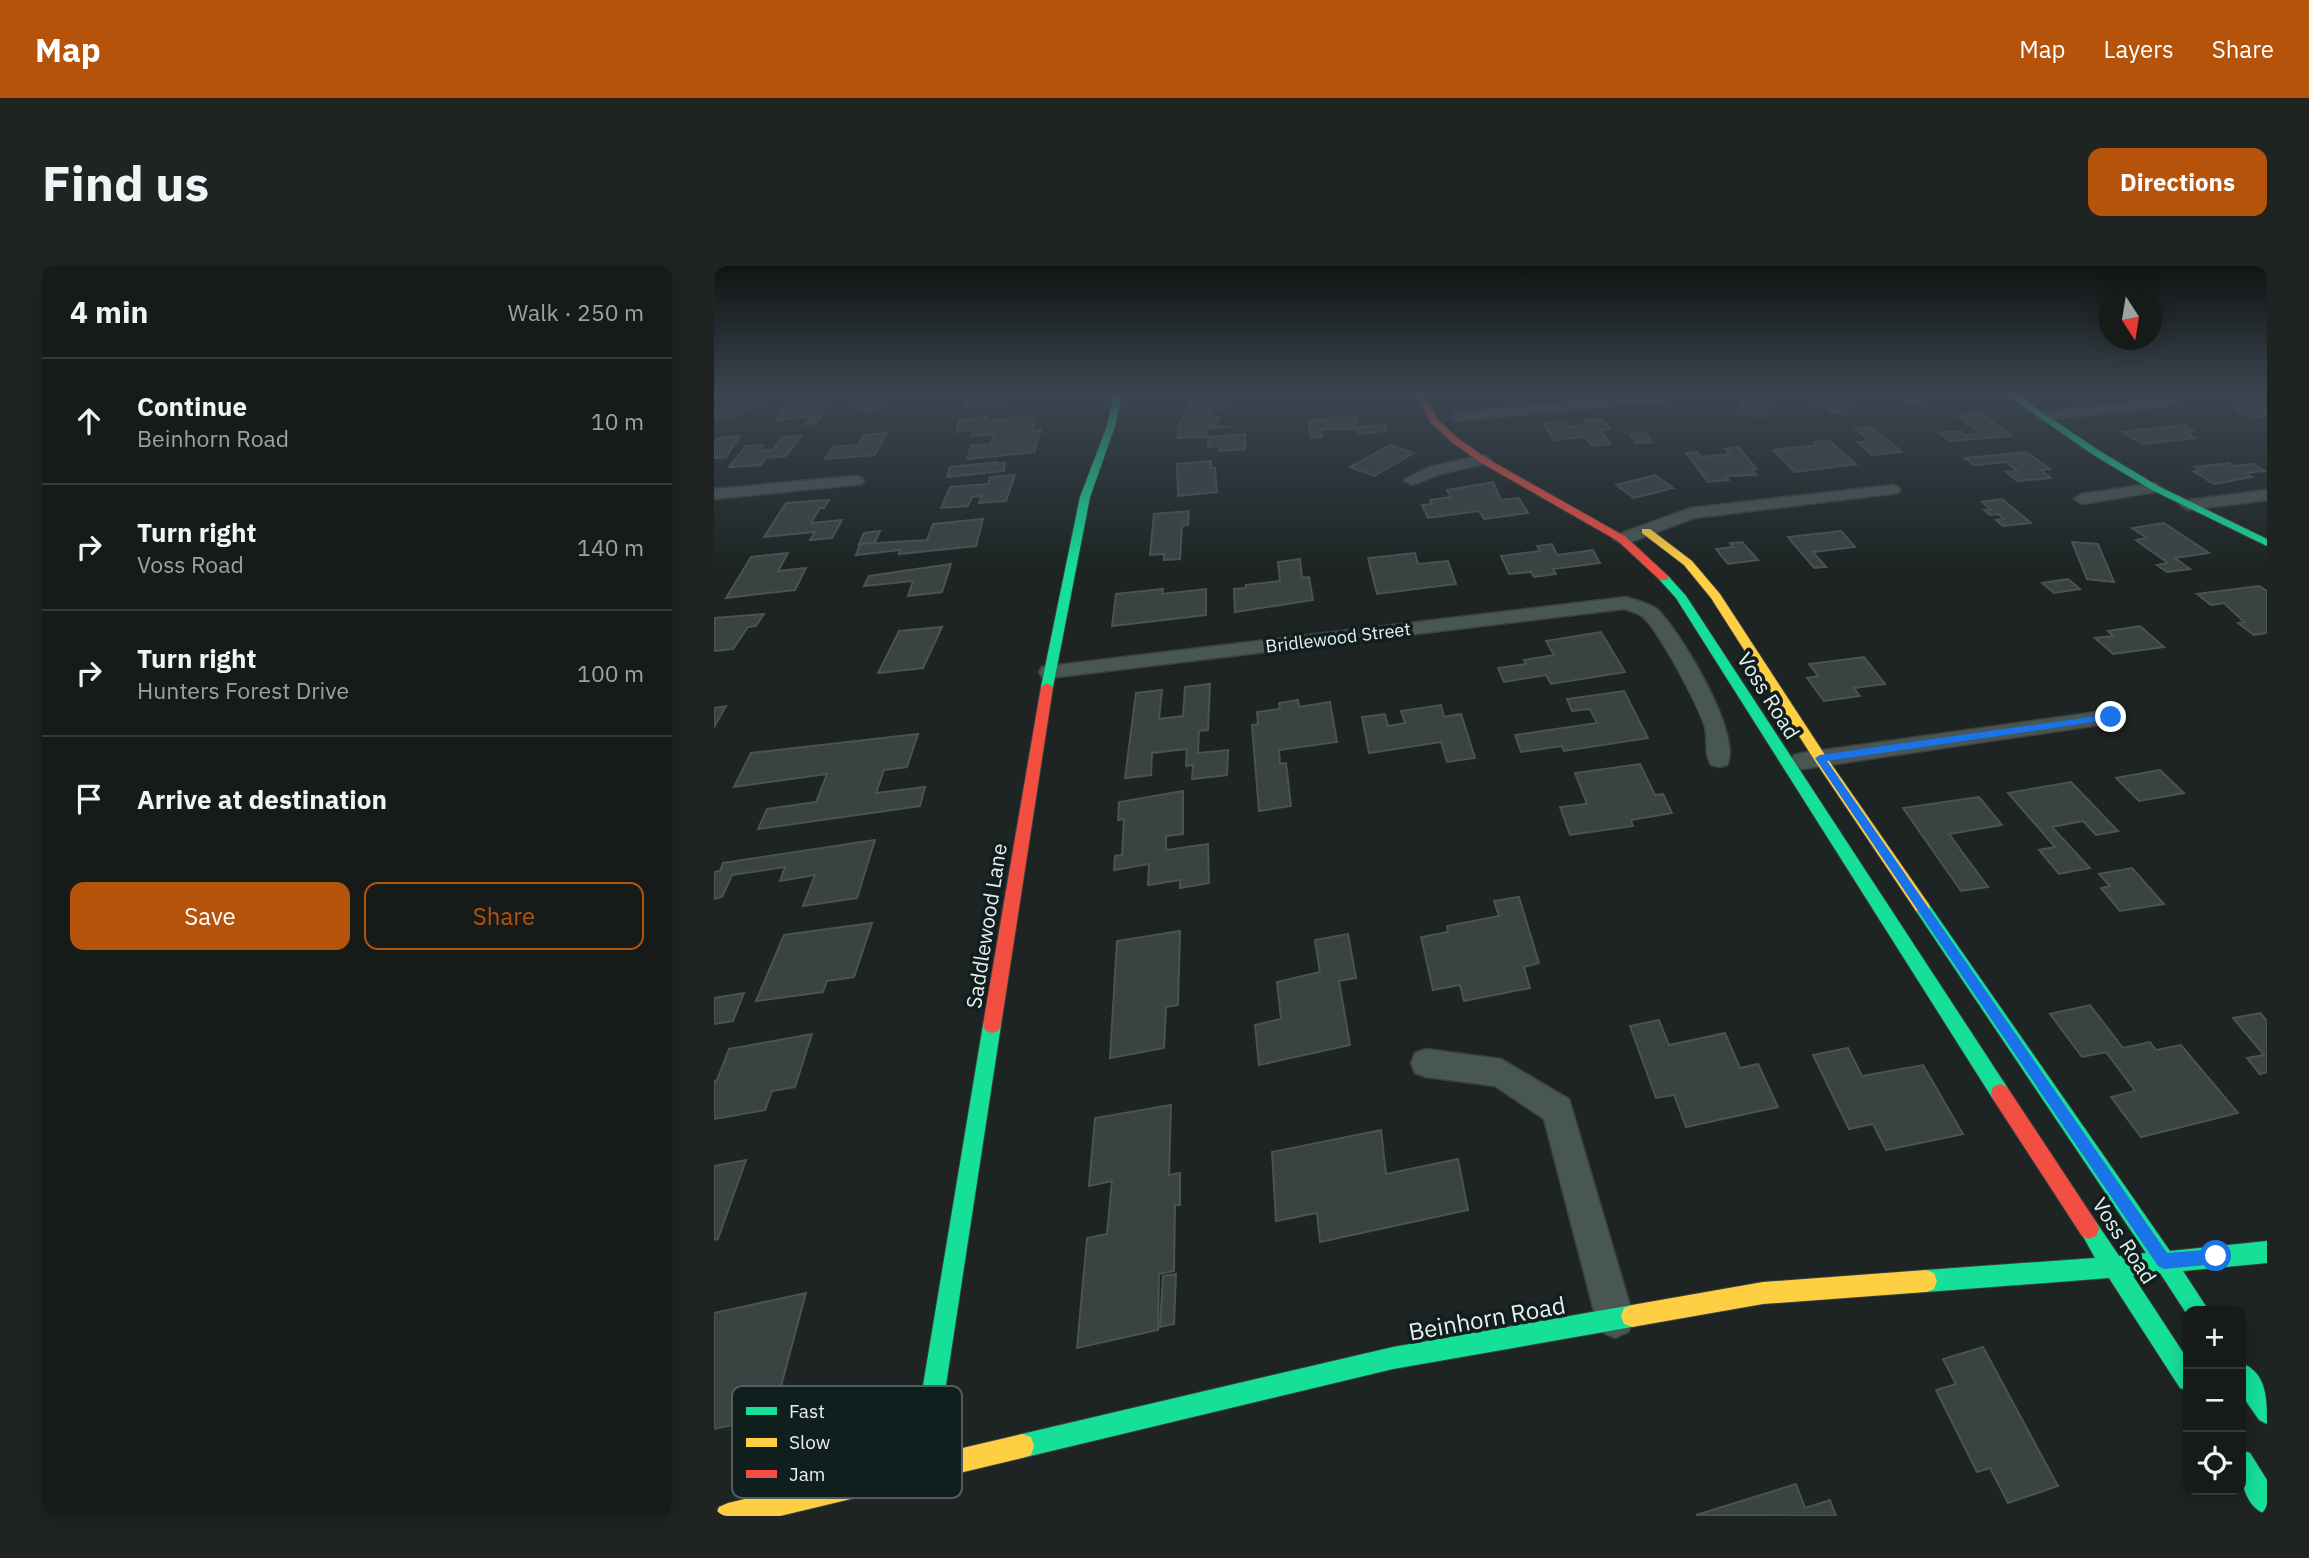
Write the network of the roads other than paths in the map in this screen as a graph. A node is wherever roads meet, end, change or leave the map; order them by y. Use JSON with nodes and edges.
{"nodes":[{"id":1,"x":1101,"y":452,"type":"edge"},
{"id":2,"x":1472,"y":452,"type":"edge"},
{"id":3,"x":2096,"y":452,"type":"edge"},
{"id":4,"x":1483,"y":460,"type":"junction"},
{"id":5,"x":1412,"y":480,"type":"dead end"},
{"id":6,"x":856,"y":481,"type":"dead end"},
{"id":7,"x":2155,"y":488,"type":"junction"},
{"id":8,"x":1892,"y":490,"type":"dead end"},
{"id":9,"x":722,"y":494,"type":"edge"},
{"id":10,"x":2267,"y":495,"type":"edge"},
{"id":11,"x":2082,"y":499,"type":"dead end"},
{"id":12,"x":2188,"y":505,"type":"junction"},
{"id":13,"x":714,"y":515,"type":"edge"},
{"id":14,"x":1638,"y":526,"type":"junction"},
{"id":15,"x":1622,"y":539,"type":"junction"},
{"id":16,"x":2267,"y":543,"type":"edge"},
{"id":17,"x":1049,"y":673,"type":"junction"},
{"id":18,"x":2111,"y":717,"type":"dead end"},
{"id":19,"x":1718,"y":758,"type":"dead end"},
{"id":20,"x":1820,"y":758,"type":"junction"},
{"id":21,"x":1786,"y":764,"type":"junction"},
{"id":22,"x":1426,"y":1063,"type":"dead end"},
{"id":23,"x":2267,"y":1252,"type":"edge"},
{"id":24,"x":2164,"y":1261,"type":"junction"},
{"id":25,"x":2116,"y":1267,"type":"junction"},
{"id":26,"x":2195,"y":1306,"type":"edge"},
{"id":27,"x":1615,"y":1319,"type":"junction"},
{"id":28,"x":2183,"y":1372,"type":"edge"},
{"id":29,"x":2246,"y":1381,"type":"edge"},
{"id":30,"x":934,"y":1386,"type":"edge"},
{"id":31,"x":2267,"y":1412,"type":"edge"},
{"id":32,"x":962,"y":1460,"type":"edge"},
{"id":33,"x":2246,"y":1470,"type":"edge"},
{"id":34,"x":804,"y":1498,"type":"edge"},
{"id":35,"x":2267,"y":1503,"type":"edge"},
{"id":36,"x":728,"y":1516,"type":"edge"}],
"edges":[{"from":1,"to":17,"type":"street","name":"Saddlewood Lane"},
{"from":2,"to":4,"type":"street","name":"Voss Road"},
{"from":3,"to":7,"type":"street"},
{"from":4,"to":5,"type":"street"},
{"from":4,"to":15,"type":"street","name":"Voss Road"},
{"from":6,"to":9,"type":"street"},
{"from":7,"to":11,"type":"street"},
{"from":7,"to":12,"type":"street"},
{"from":8,"to":14,"type":"street"},
{"from":9,"to":13,"type":"street"},
{"from":10,"to":12,"type":"street"},
{"from":12,"to":16,"type":"street"},
{"from":14,"to":15,"type":"street"},
{"from":14,"to":20,"type":"street","name":"Voss Road"},
{"from":15,"to":21,"type":"street","name":"Voss Road"},
{"from":17,"to":19,"type":"street","name":"Bridlewood Street"},
{"from":17,"to":30,"type":"street","name":"Saddlewood Lane"},
{"from":18,"to":20,"type":"street"},
{"from":20,"to":21,"type":"street"},
{"from":20,"to":24,"type":"street","name":"Voss Road"},
{"from":21,"to":25,"type":"street","name":"Voss Road"},
{"from":22,"to":27,"type":"street"},
{"from":23,"to":24,"type":"street","name":"Beinhorn Road"},
{"from":24,"to":25,"type":"street","name":"Beinhorn Road"},
{"from":24,"to":26,"type":"street","name":"Voss Road"},
{"from":25,"to":27,"type":"street","name":"Beinhorn Road"},
{"from":25,"to":28,"type":"street","name":"Voss Road"},
{"from":27,"to":32,"type":"street","name":"Beinhorn Road"},
{"from":29,"to":31,"type":"street"},
{"from":33,"to":35,"type":"street"},
{"from":34,"to":36,"type":"street","name":"Beinhorn Road"}]}
